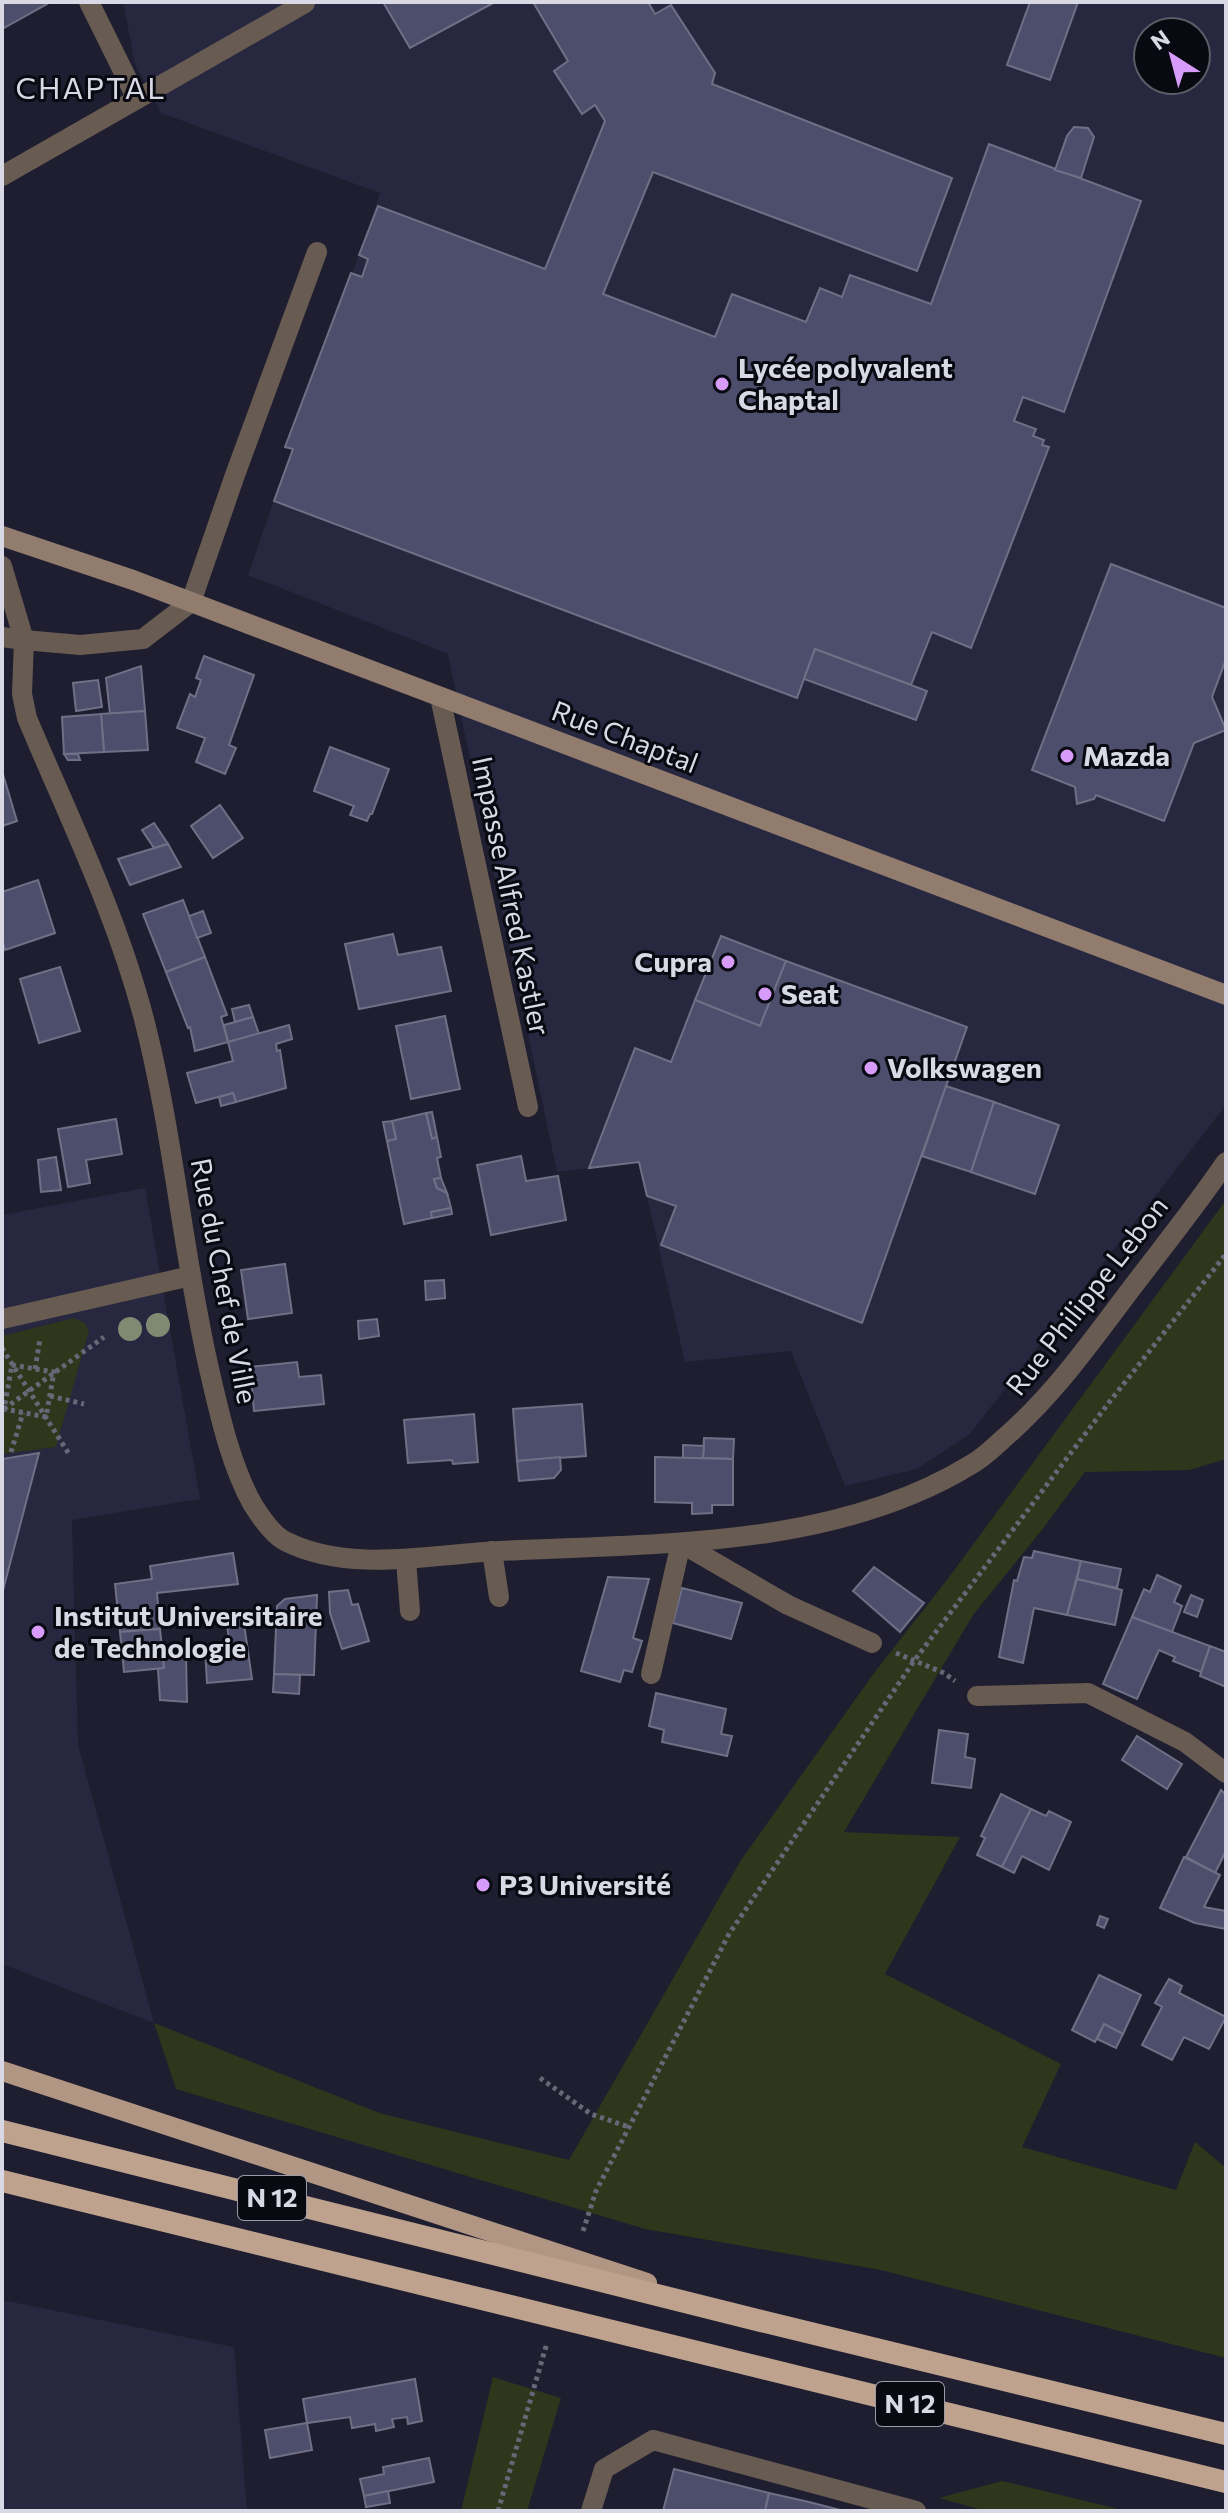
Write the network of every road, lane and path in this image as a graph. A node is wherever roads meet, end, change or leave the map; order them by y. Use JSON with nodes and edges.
{"nodes":[{"id":1,"x":89,"y":2,"type":"edge"},
{"id":2,"x":305,"y":3,"type":"edge"},
{"id":3,"x":137,"y":99,"type":"junction"},
{"id":4,"x":2,"y":176,"type":"edge"},
{"id":5,"x":317,"y":252,"type":"dead end"},
{"id":6,"x":2,"y":536,"type":"edge"},
{"id":7,"x":2,"y":566,"type":"edge"},
{"id":8,"x":191,"y":602,"type":"junction"},
{"id":9,"x":2,"y":637,"type":"edge"},
{"id":10,"x":24,"y":640,"type":"junction"},
{"id":11,"x":12,"y":696,"type":"edge"},
{"id":12,"x":440,"y":697,"type":"junction"},
{"id":13,"x":1226,"y":995,"type":"edge"},
{"id":14,"x":528,"y":1107,"type":"dead end"},
{"id":15,"x":1226,"y":1162,"type":"edge"},
{"id":16,"x":1226,"y":1254,"type":"edge"},
{"id":17,"x":191,"y":1276,"type":"junction"},
{"id":18,"x":2,"y":1319,"type":"edge"},
{"id":19,"x":104,"y":1337,"type":"dead end"},
{"id":20,"x":2,"y":1348,"type":"edge"},
{"id":21,"x":12,"y":1365,"type":"junction"},
{"id":22,"x":54,"y":1372,"type":"junction"},
{"id":23,"x":5,"y":1386,"type":"edge"},
{"id":24,"x":29,"y":1391,"type":"junction"},
{"id":25,"x":50,"y":1396,"type":"junction"},
{"id":26,"x":84,"y":1404,"type":"dead end"},
{"id":27,"x":3,"y":1410,"type":"edge"},
{"id":28,"x":23,"y":1413,"type":"junction"},
{"id":29,"x":46,"y":1417,"type":"junction"},
{"id":30,"x":11,"y":1452,"type":"dead end"},
{"id":31,"x":69,"y":1454,"type":"dead end"},
{"id":32,"x":758,"y":1536,"type":"joint"},
{"id":33,"x":681,"y":1543,"type":"junction"},
{"id":34,"x":492,"y":1551,"type":"junction"},
{"id":35,"x":406,"y":1560,"type":"junction"},
{"id":36,"x":499,"y":1597,"type":"dead end"},
{"id":37,"x":410,"y":1611,"type":"dead end"},
{"id":38,"x":872,"y":1643,"type":"joint"},
{"id":39,"x":914,"y":1661,"type":"junction"},
{"id":40,"x":651,"y":1674,"type":"dead end"},
{"id":41,"x":977,"y":1696,"type":"joint"},
{"id":42,"x":1226,"y":1773,"type":"edge"},
{"id":43,"x":2,"y":2071,"type":"edge"},
{"id":44,"x":540,"y":2078,"type":"dead end"},
{"id":45,"x":629,"y":2127,"type":"junction"},
{"id":46,"x":2,"y":2131,"type":"edge"},
{"id":47,"x":2,"y":2181,"type":"edge"},
{"id":48,"x":596,"y":2191,"type":"dead end"},
{"id":49,"x":545,"y":2258,"type":"junction"},
{"id":50,"x":530,"y":2396,"type":"dead end"},
{"id":51,"x":1226,"y":2434,"type":"edge"},
{"id":52,"x":1226,"y":2482,"type":"edge"},
{"id":53,"x":498,"y":2511,"type":"edge"},
{"id":54,"x":591,"y":2511,"type":"edge"},
{"id":55,"x":916,"y":2511,"type":"edge"}],
"edges":[{"from":1,"to":3,"type":"street"},
{"from":2,"to":3,"type":"street"},
{"from":3,"to":4,"type":"street"},
{"from":5,"to":8,"type":"street"},
{"from":6,"to":8,"type":"main road","name":"Rue Chaptal"},
{"from":7,"to":10,"type":"street","name":"Rue du Chef de Ville"},
{"from":8,"to":10,"type":"street"},
{"from":8,"to":12,"type":"main road","name":"Rue Chaptal"},
{"from":9,"to":10,"type":"street"},
{"from":10,"to":11,"type":"street","name":"Rue du Chef de Ville"},
{"from":11,"to":17,"type":"street","name":"Rue du Chef de Ville"},
{"from":12,"to":13,"type":"main road","name":"Rue Chaptal"},
{"from":12,"to":14,"type":"street","name":"Impasse Alfred Kastler"},
{"from":15,"to":32,"type":"street","name":"Rue Philippe Lebon"},
{"from":16,"to":39,"type":"path"},
{"from":17,"to":18,"type":"street"},
{"from":17,"to":35,"type":"street","name":"Rue du Chef de Ville"},
{"from":19,"to":22,"type":"path"},
{"from":20,"to":21,"type":"path"},
{"from":21,"to":22,"type":"path"},
{"from":21,"to":23,"type":"path"},
{"from":21,"to":24,"type":"path"},
{"from":22,"to":24,"type":"path"},
{"from":22,"to":25,"type":"path"},
{"from":23,"to":27,"type":"path"},
{"from":24,"to":27,"type":"path"},
{"from":24,"to":29,"type":"path"},
{"from":25,"to":26,"type":"path"},
{"from":25,"to":29,"type":"path"},
{"from":27,"to":28,"type":"path"},
{"from":28,"to":29,"type":"path"},
{"from":28,"to":30,"type":"path"},
{"from":29,"to":31,"type":"path"},
{"from":32,"to":33,"type":"street","name":"Rue du Chef de Ville"},
{"from":33,"to":34,"type":"street","name":"Rue du Chef de Ville"},
{"from":33,"to":38,"type":"street"},
{"from":33,"to":40,"type":"street"},
{"from":34,"to":35,"type":"street","name":"Rue du Chef de Ville"},
{"from":34,"to":36,"type":"street"},
{"from":35,"to":37,"type":"street"},
{"from":38,"to":39,"type":"path"},
{"from":39,"to":41,"type":"path"},
{"from":39,"to":45,"type":"path"},
{"from":41,"to":42,"type":"street"},
{"from":43,"to":49,"type":"main road"},
{"from":44,"to":45,"type":"path"},
{"from":45,"to":48,"type":"path"},
{"from":46,"to":49,"type":"highway","number":"N 12"},
{"from":47,"to":52,"type":"highway","number":"N 12"},
{"from":49,"to":51,"type":"highway","number":"N 12"},
{"from":50,"to":53,"type":"path"},
{"from":54,"to":55,"type":"street"}]}
